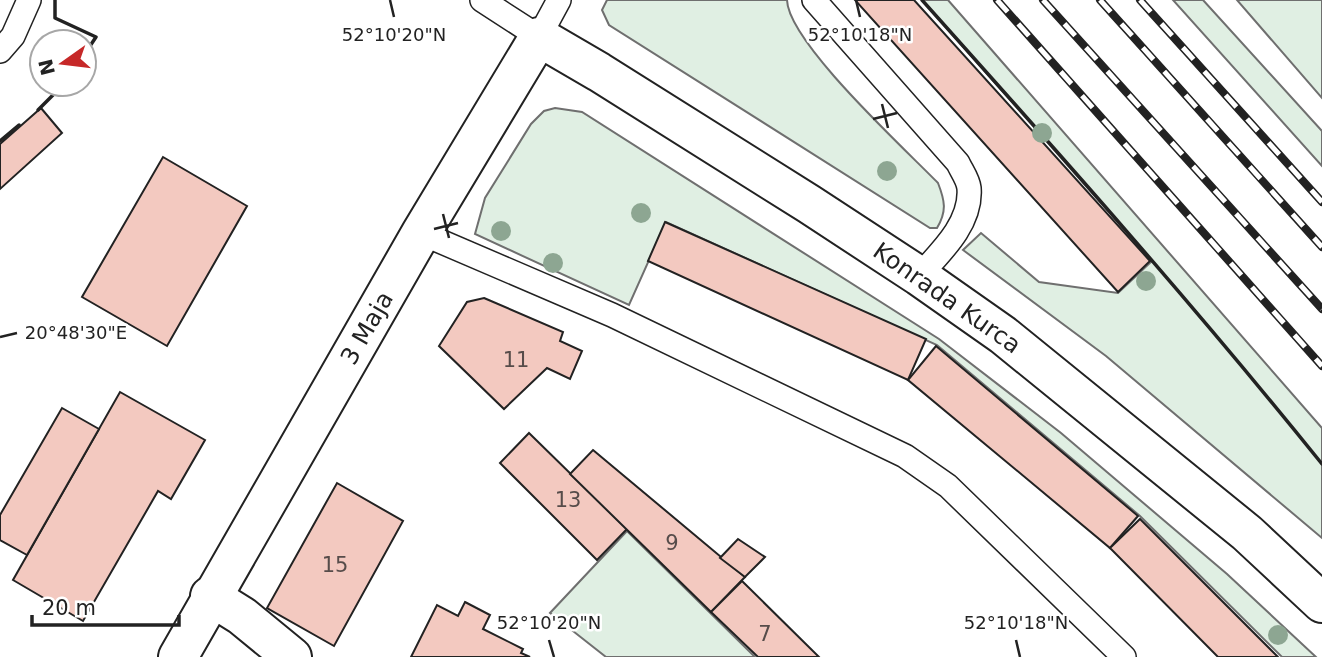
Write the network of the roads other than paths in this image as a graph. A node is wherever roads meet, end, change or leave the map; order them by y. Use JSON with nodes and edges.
{"nodes":[{"id":1,"x":29,"y":0,"type":"edge"},
{"id":2,"x":483,"y":0,"type":"edge"},
{"id":3,"x":559,"y":0,"type":"edge"},
{"id":4,"x":814,"y":0,"type":"edge"},
{"id":5,"x":539,"y":37,"type":"junction"},
{"id":6,"x":0,"y":51,"type":"edge"},
{"id":7,"x":421,"y":233,"type":"junction"},
{"id":8,"x":919,"y":276,"type":"junction"},
{"id":9,"x":210,"y":596,"type":"junction"},
{"id":10,"x":1322,"y":603,"type":"edge"},
{"id":11,"x":178,"y":657,"type":"edge"},
{"id":12,"x":292,"y":657,"type":"edge"},
{"id":13,"x":1124,"y":657,"type":"edge"}],
"edges":[{"from":1,"to":6,"type":"lane"},
{"from":2,"to":5,"type":"lane"},
{"from":3,"to":5,"type":"lane","name":"3 Maja"},
{"from":4,"to":8,"type":"lane"},
{"from":5,"to":7,"type":"street","name":"3 Maja"},
{"from":5,"to":8,"type":"street","name":"Konrada Kurca"},
{"from":7,"to":9,"type":"street","name":"3 Maja"},
{"from":7,"to":13,"type":"lane"},
{"from":8,"to":10,"type":"street","name":"Konrada Kurca"},
{"from":9,"to":11,"type":"street","name":"3 Maja"},
{"from":9,"to":12,"type":"street"}]}
